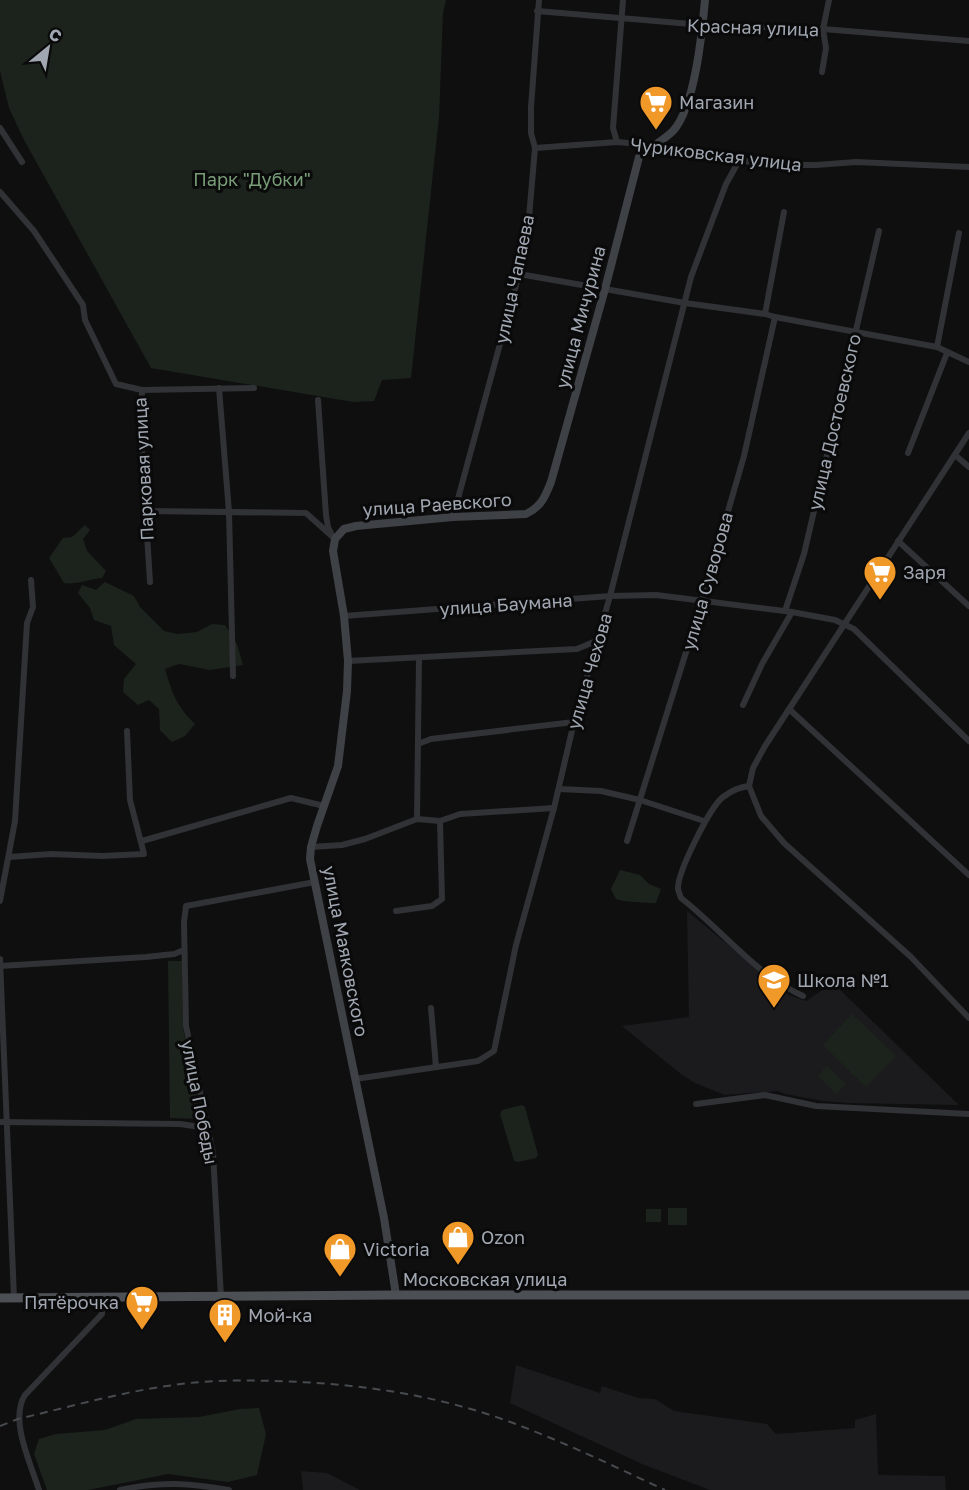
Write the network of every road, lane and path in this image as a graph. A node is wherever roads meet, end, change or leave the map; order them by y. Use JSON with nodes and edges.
{"nodes":[{"id":1,"x":538,"y":0,"type":"edge"},
{"id":2,"x":623,"y":0,"type":"edge"},
{"id":3,"x":705,"y":0,"type":"edge"},
{"id":4,"x":829,"y":0,"type":"edge"},
{"id":5,"x":537,"y":11,"type":"junction"},
{"id":6,"x":622,"y":19,"type":"junction"},
{"id":7,"x":703,"y":26,"type":"junction"},
{"id":8,"x":823,"y":29,"type":"junction"},
{"id":9,"x":969,"y":41,"type":"edge"},
{"id":10,"x":822,"y":72,"type":"dead end"},
{"id":11,"x":0,"y":128,"type":"edge"},
{"id":12,"x":617,"y":142,"type":"junction"},
{"id":13,"x":652,"y":145,"type":"junction"},
{"id":14,"x":535,"y":148,"type":"junction"},
{"id":15,"x":740,"y":159,"type":"junction"},
{"id":16,"x":22,"y":162,"type":"dead end"},
{"id":17,"x":969,"y":166,"type":"edge"},
{"id":18,"x":0,"y":192,"type":"edge"},
{"id":19,"x":784,"y":212,"type":"dead end"},
{"id":20,"x":879,"y":231,"type":"dead end"},
{"id":21,"x":959,"y":233,"type":"dead end"},
{"id":22,"x":519,"y":273,"type":"junction"},
{"id":23,"x":605,"y":289,"type":"junction"},
{"id":24,"x":685,"y":303,"type":"junction"},
{"id":25,"x":765,"y":314,"type":"junction"},
{"id":26,"x":775,"y":317,"type":"junction"},
{"id":27,"x":854,"y":332,"type":"junction"},
{"id":28,"x":937,"y":347,"type":"junction"},
{"id":29,"x":947,"y":353,"type":"junction"},
{"id":30,"x":969,"y":362,"type":"edge"},
{"id":31,"x":219,"y":388,"type":"junction"},
{"id":32,"x":254,"y":388,"type":"dead end"},
{"id":33,"x":142,"y":390,"type":"junction"},
{"id":34,"x":318,"y":400,"type":"dead end"},
{"id":35,"x":969,"y":433,"type":"edge"},
{"id":36,"x":908,"y":453,"type":"dead end"},
{"id":37,"x":955,"y":455,"type":"junction"},
{"id":38,"x":969,"y":467,"type":"edge"},
{"id":39,"x":543,"y":502,"type":"joint"},
{"id":40,"x":146,"y":511,"type":"junction"},
{"id":41,"x":229,"y":513,"type":"junction"},
{"id":42,"x":453,"y":517,"type":"junction"},
{"id":43,"x":335,"y":539,"type":"junction"},
{"id":44,"x":898,"y":541,"type":"junction"},
{"id":45,"x":31,"y":580,"type":"dead end"},
{"id":46,"x":150,"y":582,"type":"dead end"},
{"id":47,"x":610,"y":596,"type":"junction"},
{"id":48,"x":702,"y":601,"type":"junction"},
{"id":49,"x":969,"y":606,"type":"edge"},
{"id":50,"x":788,"y":612,"type":"junction"},
{"id":51,"x":344,"y":616,"type":"junction"},
{"id":52,"x":845,"y":624,"type":"junction"},
{"id":53,"x":596,"y":642,"type":"junction"},
{"id":54,"x":419,"y":658,"type":"junction"},
{"id":55,"x":348,"y":661,"type":"junction"},
{"id":56,"x":233,"y":676,"type":"dead end"},
{"id":57,"x":742,"y":705,"type":"dead end"},
{"id":58,"x":789,"y":710,"type":"junction"},
{"id":59,"x":574,"y":722,"type":"junction"},
{"id":60,"x":127,"y":731,"type":"dead end"},
{"id":61,"x":969,"y":741,"type":"edge"},
{"id":62,"x":418,"y":744,"type":"junction"},
{"id":63,"x":750,"y":786,"type":"junction"},
{"id":64,"x":559,"y":789,"type":"junction"},
{"id":65,"x":640,"y":800,"type":"junction"},
{"id":66,"x":324,"y":806,"type":"junction"},
{"id":67,"x":554,"y":808,"type":"junction"},
{"id":68,"x":417,"y":819,"type":"junction"},
{"id":69,"x":440,"y":821,"type":"junction"},
{"id":70,"x":704,"y":821,"type":"junction"},
{"id":71,"x":142,"y":841,"type":"junction"},
{"id":72,"x":627,"y":841,"type":"dead end"},
{"id":73,"x":311,"y":847,"type":"junction"},
{"id":74,"x":9,"y":857,"type":"junction"},
{"id":75,"x":969,"y":875,"type":"edge"},
{"id":76,"x":315,"y":882,"type":"junction"},
{"id":77,"x":0,"y":901,"type":"edge"},
{"id":78,"x":396,"y":911,"type":"dead end"},
{"id":79,"x":184,"y":950,"type":"junction"},
{"id":80,"x":0,"y":959,"type":"edge"},
{"id":81,"x":0,"y":966,"type":"edge"},
{"id":82,"x":803,"y":996,"type":"dead end"},
{"id":83,"x":431,"y":1008,"type":"dead end"},
{"id":84,"x":969,"y":1018,"type":"edge"},
{"id":85,"x":436,"y":1067,"type":"junction"},
{"id":86,"x":355,"y":1079,"type":"junction"},
{"id":87,"x":696,"y":1104,"type":"dead end"},
{"id":88,"x":969,"y":1114,"type":"edge"},
{"id":89,"x":4,"y":1122,"type":"edge"},
{"id":90,"x":207,"y":1128,"type":"junction"},
{"id":91,"x":396,"y":1295,"type":"junction"},
{"id":92,"x":969,"y":1295,"type":"edge"},
{"id":93,"x":221,"y":1297,"type":"junction"},
{"id":94,"x":0,"y":1298,"type":"edge"},
{"id":95,"x":14,"y":1298,"type":"junction"},
{"id":96,"x":102,"y":1298,"type":"junction"},
{"id":97,"x":39,"y":1490,"type":"edge"},
{"id":98,"x":120,"y":1490,"type":"edge"},
{"id":99,"x":229,"y":1490,"type":"edge"}],
"edges":[{"from":1,"to":5,"type":"street","name":"улица Чапаева"},
{"from":2,"to":6,"type":"street"},
{"from":3,"to":7,"type":"street","name":"улица Мичурина"},
{"from":4,"to":8,"type":"street"},
{"from":5,"to":6,"type":"street","name":"Красная улица"},
{"from":5,"to":14,"type":"street","name":"улица Чапаева"},
{"from":6,"to":7,"type":"street","name":"Красная улица"},
{"from":6,"to":12,"type":"street"},
{"from":7,"to":8,"type":"street","name":"Красная улица"},
{"from":7,"to":13,"type":"street","name":"улица Мичурина"},
{"from":8,"to":9,"type":"street","name":"Красная улица"},
{"from":8,"to":10,"type":"street"},
{"from":11,"to":16,"type":"street"},
{"from":12,"to":13,"type":"street","name":"Чуриковская улица"},
{"from":12,"to":14,"type":"street","name":"Чуриковская улица"},
{"from":13,"to":15,"type":"street","name":"Чуриковская улица"},
{"from":13,"to":23,"type":"street","name":"улица Мичурина"},
{"from":14,"to":22,"type":"street","name":"улица Чапаева"},
{"from":15,"to":17,"type":"street","name":"Чуриковская улица"},
{"from":15,"to":24,"type":"street","name":"улица Чехова"},
{"from":18,"to":33,"type":"street","name":"Парковая улица"},
{"from":19,"to":25,"type":"street"},
{"from":20,"to":27,"type":"street","name":"улица Достоевского"},
{"from":21,"to":28,"type":"street"},
{"from":22,"to":23,"type":"street"},
{"from":22,"to":42,"type":"street","name":"улица Чапаева"},
{"from":23,"to":24,"type":"street"},
{"from":23,"to":39,"type":"street","name":"улица Мичурина"},
{"from":24,"to":25,"type":"street"},
{"from":24,"to":47,"type":"street","name":"улица Чехова"},
{"from":25,"to":26,"type":"street"},
{"from":26,"to":27,"type":"street"},
{"from":26,"to":48,"type":"street","name":"улица Суворова"},
{"from":27,"to":28,"type":"street"},
{"from":27,"to":50,"type":"street","name":"улица Достоевского"},
{"from":28,"to":29,"type":"street"},
{"from":29,"to":30,"type":"street"},
{"from":29,"to":36,"type":"street"},
{"from":31,"to":32,"type":"street"},
{"from":31,"to":33,"type":"street"},
{"from":31,"to":41,"type":"street"},
{"from":33,"to":40,"type":"street","name":"Парковая улица"},
{"from":34,"to":43,"type":"street","name":"улица Маяковского"},
{"from":35,"to":37,"type":"street"},
{"from":37,"to":38,"type":"street"},
{"from":37,"to":44,"type":"street"},
{"from":39,"to":42,"type":"street","name":"улица Раевского"},
{"from":40,"to":41,"type":"street"},
{"from":40,"to":46,"type":"street","name":"Парковая улица"},
{"from":41,"to":43,"type":"street"},
{"from":41,"to":56,"type":"street"},
{"from":42,"to":43,"type":"street","name":"улица Раевского"},
{"from":43,"to":51,"type":"street","name":"улица Маяковского"},
{"from":44,"to":49,"type":"street"},
{"from":44,"to":52,"type":"street"},
{"from":45,"to":74,"type":"street"},
{"from":47,"to":48,"type":"street","name":"улица Баумана"},
{"from":47,"to":51,"type":"street","name":"улица Баумана"},
{"from":47,"to":53,"type":"street","name":"улица Чехова"},
{"from":48,"to":50,"type":"street","name":"улица Баумана"},
{"from":48,"to":65,"type":"street","name":"улица Суворова"},
{"from":50,"to":52,"type":"street","name":"улица Баумана"},
{"from":50,"to":57,"type":"street","name":"улица Достоевского"},
{"from":51,"to":55,"type":"street","name":"улица Маяковского"},
{"from":52,"to":58,"type":"street"},
{"from":52,"to":61,"type":"street"},
{"from":53,"to":54,"type":"street"},
{"from":53,"to":59,"type":"street","name":"улица Чехова"},
{"from":54,"to":55,"type":"street"},
{"from":54,"to":62,"type":"street"},
{"from":55,"to":66,"type":"street","name":"улица Маяковского"},
{"from":58,"to":63,"type":"street"},
{"from":58,"to":75,"type":"street"},
{"from":59,"to":62,"type":"street"},
{"from":59,"to":64,"type":"street","name":"улица Чехова"},
{"from":60,"to":71,"type":"street"},
{"from":62,"to":68,"type":"street"},
{"from":63,"to":70,"type":"street"},
{"from":63,"to":84,"type":"street"},
{"from":64,"to":65,"type":"street"},
{"from":64,"to":67,"type":"street","name":"улица Чехова"},
{"from":65,"to":70,"type":"street"},
{"from":65,"to":72,"type":"street","name":"улица Суворова"},
{"from":66,"to":71,"type":"street"},
{"from":66,"to":73,"type":"street","name":"улица Маяковского"},
{"from":67,"to":69,"type":"street"},
{"from":67,"to":85,"type":"street","name":"улица Чехова"},
{"from":68,"to":69,"type":"street"},
{"from":68,"to":73,"type":"street"},
{"from":69,"to":78,"type":"street"},
{"from":70,"to":82,"type":"street"},
{"from":71,"to":74,"type":"street"},
{"from":73,"to":76,"type":"street","name":"улица Маяковского"},
{"from":74,"to":77,"type":"street"},
{"from":76,"to":79,"type":"street","name":"улица Победы"},
{"from":76,"to":86,"type":"street","name":"улица Маяковского"},
{"from":79,"to":81,"type":"street"},
{"from":79,"to":90,"type":"street","name":"улица Победы"},
{"from":80,"to":81,"type":"street"},
{"from":81,"to":89,"type":"street"},
{"from":83,"to":85,"type":"street"},
{"from":85,"to":86,"type":"street","name":"улица Чехова"},
{"from":86,"to":91,"type":"street","name":"улица Маяковского"},
{"from":87,"to":88,"type":"street"},
{"from":89,"to":90,"type":"street"},
{"from":89,"to":95,"type":"street"},
{"from":90,"to":93,"type":"street","name":"улица Победы"},
{"from":91,"to":92,"type":"main road","name":"Московская улица"},
{"from":91,"to":93,"type":"main road","name":"Московская улица"},
{"from":93,"to":96,"type":"main road","name":"Московская улица"},
{"from":94,"to":95,"type":"main road","name":"Московская улица"},
{"from":95,"to":96,"type":"main road","name":"Московская улица"},
{"from":96,"to":97,"type":"street"},
{"from":98,"to":99,"type":"street"}]}
